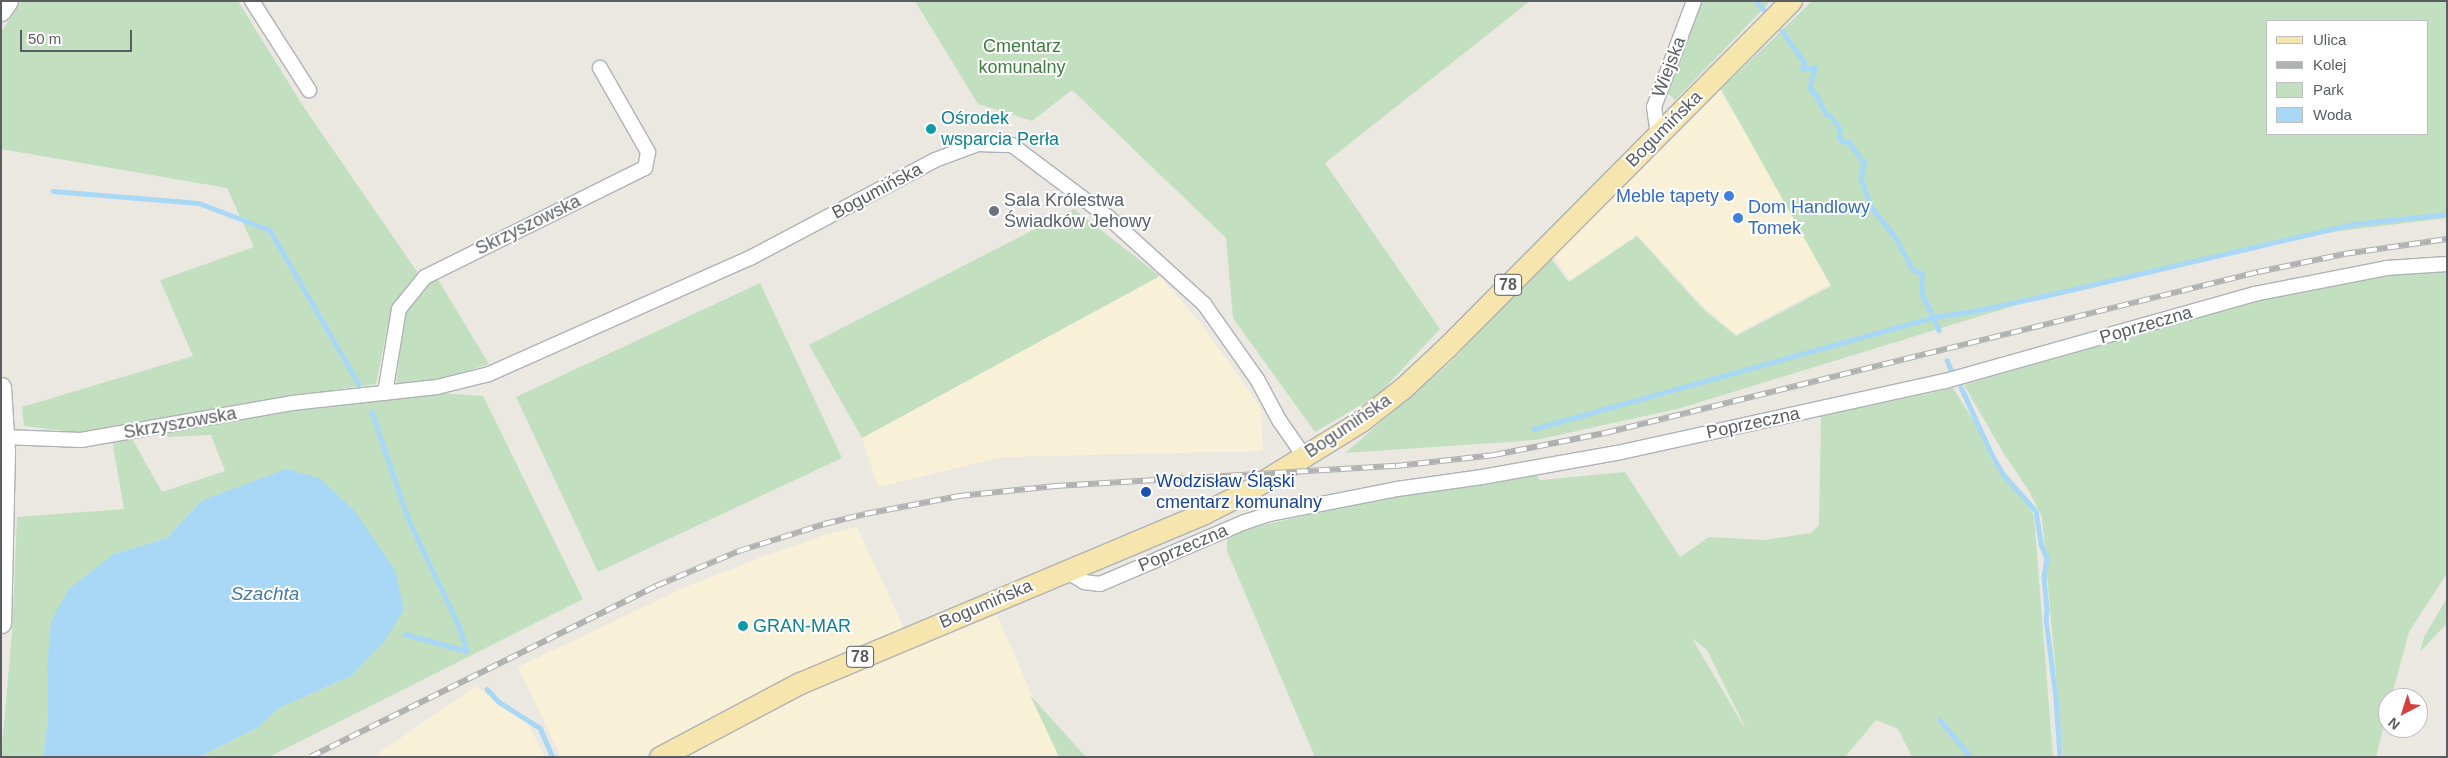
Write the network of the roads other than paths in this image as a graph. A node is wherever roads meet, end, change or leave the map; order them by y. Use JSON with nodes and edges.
{"nodes":[{"id":1,"x":8,"y":1,"type":"edge"},
{"id":2,"x":252,"y":1,"type":"edge"},
{"id":3,"x":1694,"y":1,"type":"edge"},
{"id":4,"x":1791,"y":1,"type":"edge"},
{"id":5,"x":1,"y":10,"type":"edge"},
{"id":6,"x":600,"y":68,"type":"dead end"},
{"id":7,"x":309,"y":90,"type":"dead end"},
{"id":8,"x":1658,"y":135,"type":"junction"},
{"id":9,"x":750,"y":258,"type":"joint"},
{"id":10,"x":2447,"y":264,"type":"edge"},
{"id":11,"x":1,"y":388,"type":"edge"},
{"id":12,"x":385,"y":393,"type":"junction"},
{"id":13,"x":4,"y":437,"type":"junction"},
{"id":14,"x":1304,"y":456,"type":"junction"},
{"id":15,"x":1066,"y":571,"type":"junction"},
{"id":16,"x":1,"y":623,"type":"edge"},
{"id":17,"x":660,"y":757,"type":"edge"}],
"edges":[{"from":1,"to":5,"type":"street"},
{"from":2,"to":7,"type":"street"},
{"from":3,"to":8,"type":"street","name":"Wiejska"},
{"from":4,"to":8,"type":"main road","name":"Bogumińska","number":"78"},
{"from":6,"to":12,"type":"street","name":"Skrzyszowska"},
{"from":8,"to":14,"type":"main road","name":"Bogumińska","number":"78"},
{"from":9,"to":12,"type":"street","name":"Skrzyszowska"},
{"from":9,"to":14,"type":"street","name":"Bogumińska"},
{"from":10,"to":15,"type":"street","name":"Poprzeczna"},
{"from":11,"to":13,"type":"street"},
{"from":12,"to":13,"type":"street","name":"Skrzyszowska"},
{"from":13,"to":16,"type":"street"},
{"from":14,"to":15,"type":"main road","name":"Bogumińska","number":"78"},
{"from":15,"to":17,"type":"main road","name":"Bogumińska","number":"78"}]}
